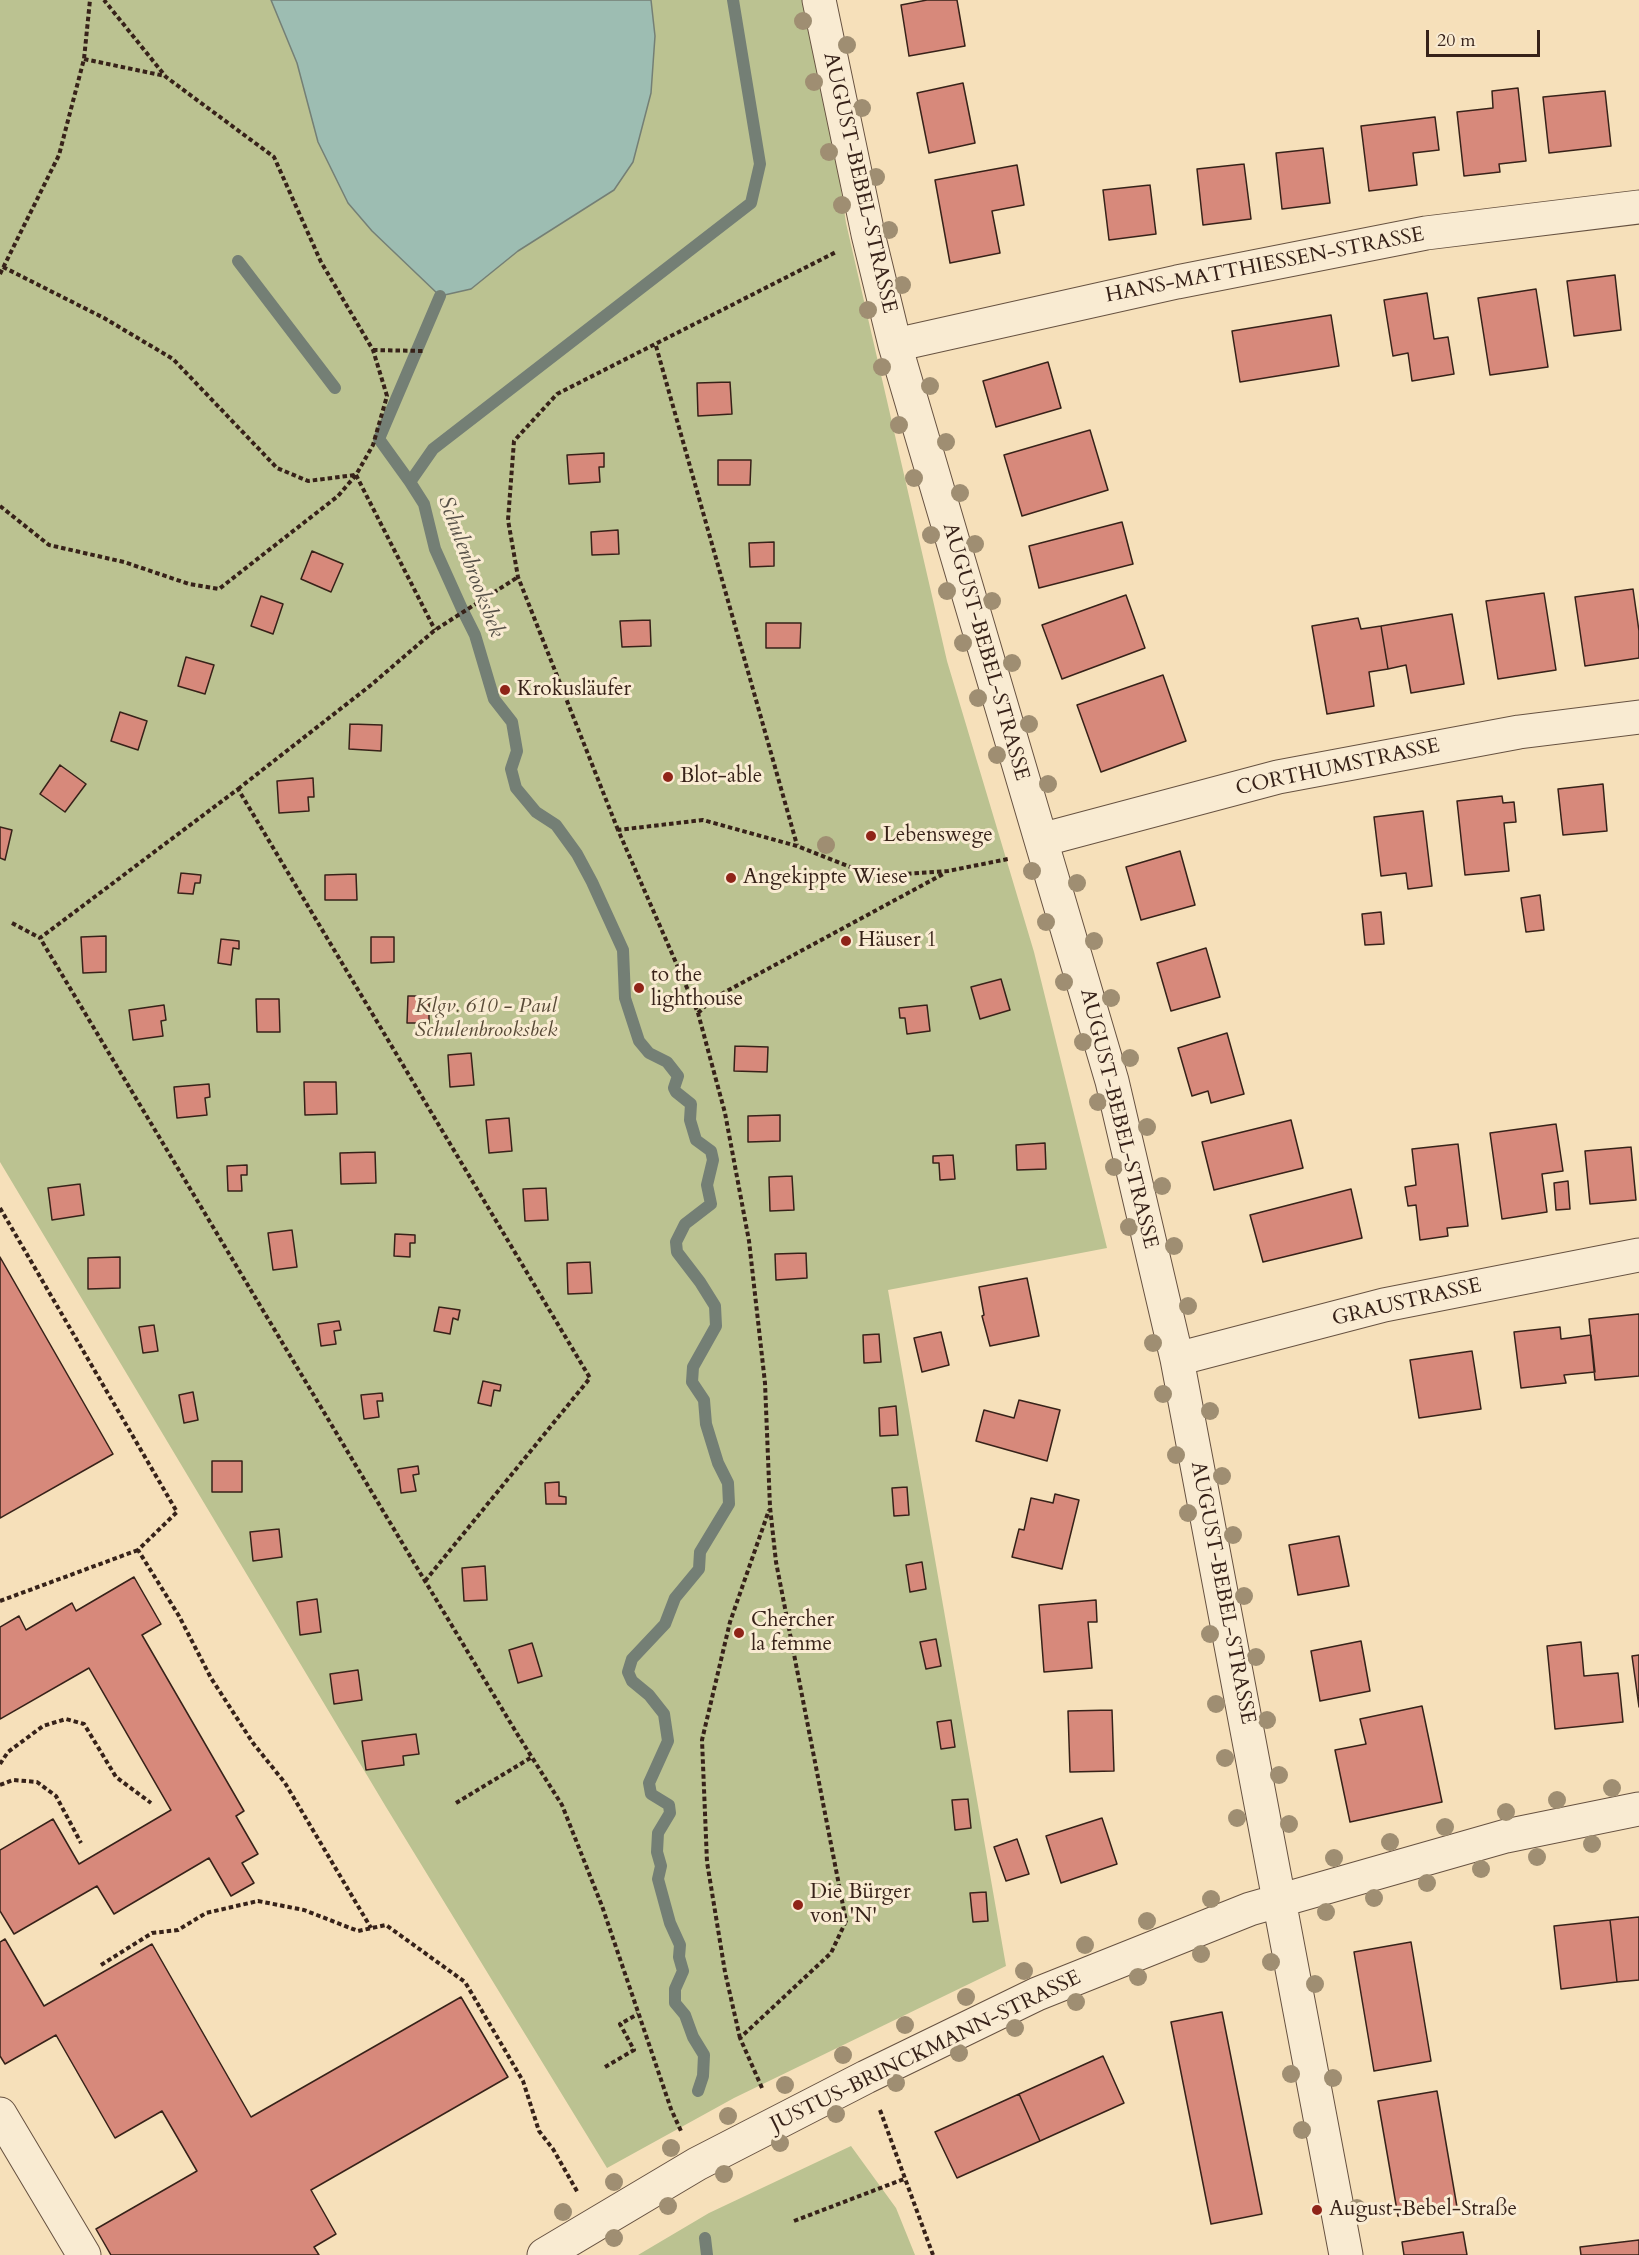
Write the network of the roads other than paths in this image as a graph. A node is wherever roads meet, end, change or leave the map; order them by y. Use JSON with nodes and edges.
{"nodes":[{"id":1,"x":819,"y":0,"type":"edge"},
{"id":2,"x":1639,"y":207,"type":"edge"},
{"id":3,"x":895,"y":345,"type":"junction"},
{"id":4,"x":1639,"y":717,"type":"edge"},
{"id":5,"x":1042,"y":846,"type":"junction"},
{"id":6,"x":1639,"y":1255,"type":"edge"},
{"id":7,"x":1177,"y":1359,"type":"junction"},
{"id":8,"x":1639,"y":1809,"type":"edge"},
{"id":9,"x":1281,"y":1900,"type":"junction"},
{"id":10,"x":0,"y":2114,"type":"edge"},
{"id":11,"x":84,"y":2255,"type":"edge"},
{"id":12,"x":544,"y":2255,"type":"edge"},
{"id":13,"x":1346,"y":2255,"type":"edge"}],
"edges":[{"from":1,"to":3,"type":"street","name":"AUGUST-BEBEL-STRASSE"},
{"from":2,"to":3,"type":"street","name":"HANS-MATTHIESSEN-STRASSE"},
{"from":3,"to":5,"type":"street","name":"AUGUST-BEBEL-STRASSE"},
{"from":4,"to":5,"type":"street","name":"CORTHUMSTRASSE"},
{"from":5,"to":7,"type":"street","name":"AUGUST-BEBEL-STRASSE"},
{"from":6,"to":7,"type":"street","name":"GRAUSTRASSE"},
{"from":7,"to":9,"type":"street","name":"AUGUST-BEBEL-STRASSE"},
{"from":8,"to":9,"type":"street","name":"JUSTUS-BRINCKMANN-STRASSE"},
{"from":9,"to":12,"type":"street","name":"JUSTUS-BRINCKMANN-STRASSE"},
{"from":9,"to":13,"type":"street","name":"AUGUST-BEBEL-STRASSE"},
{"from":10,"to":11,"type":"street"}]}
